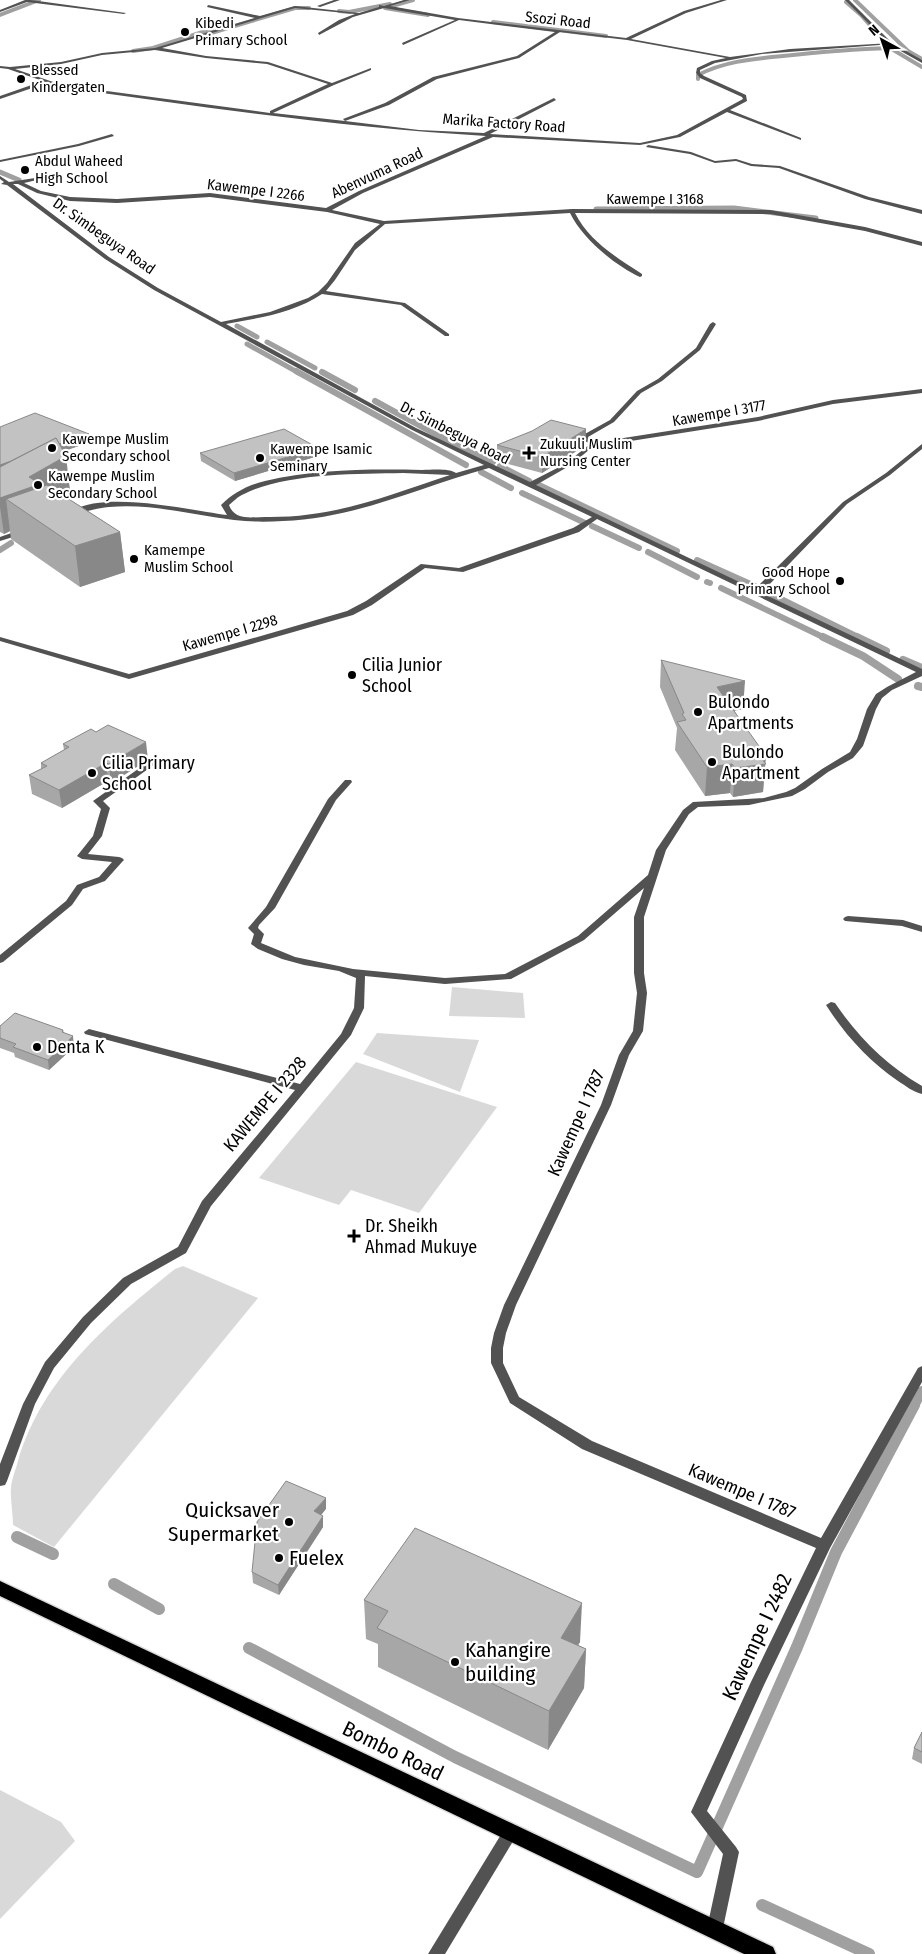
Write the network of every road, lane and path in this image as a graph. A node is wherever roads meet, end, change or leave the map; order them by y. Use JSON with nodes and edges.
{"nodes":[{"id":1,"x":28,"y":0,"type":"edge"},
{"id":2,"x":338,"y":0,"type":"edge"},
{"id":3,"x":408,"y":0,"type":"edge"},
{"id":4,"x":725,"y":0,"type":"edge"},
{"id":5,"x":847,"y":0,"type":"edge"},
{"id":6,"x":208,"y":6,"type":"dead end"},
{"id":7,"x":380,"y":6,"type":"junction"},
{"id":8,"x":313,"y":8,"type":"junction"},
{"id":9,"x":0,"y":11,"type":"edge"},
{"id":10,"x":357,"y":12,"type":"junction"},
{"id":11,"x":124,"y":13,"type":"dead end"},
{"id":12,"x":259,"y":17,"type":"junction"},
{"id":13,"x":458,"y":19,"type":"junction"},
{"id":14,"x":559,"y":31,"type":"junction"},
{"id":15,"x":319,"y":34,"type":"dead end"},
{"id":16,"x":627,"y":39,"type":"junction"},
{"id":17,"x":403,"y":44,"type":"dead end"},
{"id":18,"x":891,"y":44,"type":"junction"},
{"id":19,"x":155,"y":49,"type":"junction"},
{"id":20,"x":734,"y":57,"type":"junction"},
{"id":21,"x":922,"y":62,"type":"edge"},
{"id":22,"x":0,"y":67,"type":"edge"},
{"id":23,"x":9,"y":68,"type":"junction"},
{"id":24,"x":370,"y":69,"type":"dead end"},
{"id":25,"x":47,"y":81,"type":"junction"},
{"id":26,"x":332,"y":84,"type":"junction"},
{"id":27,"x":0,"y":98,"type":"edge"},
{"id":28,"x":554,"y":99,"type":"dead end"},
{"id":29,"x":727,"y":110,"type":"junction"},
{"id":30,"x":272,"y":112,"type":"junction"},
{"id":31,"x":343,"y":121,"type":"junction"},
{"id":32,"x":486,"y":134,"type":"junction"},
{"id":33,"x":112,"y":135,"type":"dead end"},
{"id":34,"x":492,"y":136,"type":"junction"},
{"id":35,"x":799,"y":139,"type":"dead end"},
{"id":36,"x":640,"y":144,"type":"junction"},
{"id":37,"x":0,"y":161,"type":"edge"},
{"id":38,"x":0,"y":177,"type":"edge"},
{"id":39,"x":35,"y":179,"type":"dead end"},
{"id":40,"x":19,"y":182,"type":"junction"},
{"id":41,"x":3,"y":184,"type":"edge"},
{"id":42,"x":327,"y":210,"type":"junction"},
{"id":43,"x":572,"y":211,"type":"junction"},
{"id":44,"x":922,"y":212,"type":"edge"},
{"id":45,"x":384,"y":223,"type":"junction"},
{"id":46,"x":922,"y":244,"type":"edge"},
{"id":47,"x":640,"y":274,"type":"dead end"},
{"id":48,"x":321,"y":292,"type":"junction"},
{"id":49,"x":218,"y":324,"type":"junction"},
{"id":50,"x":712,"y":324,"type":"dead end"},
{"id":51,"x":447,"y":335,"type":"dead end"},
{"id":52,"x":922,"y":391,"type":"edge"},
{"id":53,"x":598,"y":444,"type":"junction"},
{"id":54,"x":922,"y":446,"type":"edge"},
{"id":55,"x":488,"y":466,"type":"junction"},
{"id":56,"x":457,"y":473,"type":"junction"},
{"id":57,"x":530,"y":485,"type":"junction"},
{"id":58,"x":62,"y":517,"type":"edge"},
{"id":59,"x":596,"y":517,"type":"junction"},
{"id":60,"x":234,"y":518,"type":"junction"},
{"id":61,"x":35,"y":527,"type":"edge"},
{"id":62,"x":0,"y":539,"type":"edge"},
{"id":63,"x":751,"y":591,"type":"junction"},
{"id":64,"x":0,"y":639,"type":"edge"},
{"id":65,"x":922,"y":672,"type":"edge"},
{"id":66,"x":155,"y":760,"type":"dead end"},
{"id":67,"x":348,"y":782,"type":"dead end"},
{"id":68,"x":652,"y":876,"type":"junction"},
{"id":69,"x":848,"y":919,"type":"dead end"},
{"id":70,"x":922,"y":929,"type":"edge"},
{"id":71,"x":0,"y":960,"type":"edge"},
{"id":72,"x":354,"y":972,"type":"junction"},
{"id":73,"x":831,"y":1005,"type":"dead end"},
{"id":74,"x":89,"y":1032,"type":"dead end"},
{"id":75,"x":302,"y":1088,"type":"junction"},
{"id":76,"x":922,"y":1092,"type":"edge"},
{"id":77,"x":922,"y":1371,"type":"edge"},
{"id":78,"x":0,"y":1481,"type":"edge"},
{"id":79,"x":824,"y":1545,"type":"junction"},
{"id":80,"x":0,"y":1588,"type":"edge"},
{"id":81,"x":510,"y":1832,"type":"junction"},
{"id":82,"x":715,"y":1928,"type":"junction"},
{"id":83,"x":436,"y":1954,"type":"edge"},
{"id":84,"x":766,"y":1954,"type":"edge"}],
"edges":[{"from":1,"to":9,"type":"street"},
{"from":1,"to":11,"type":"street"},
{"from":2,"to":8,"type":"street"},
{"from":3,"to":7,"type":"street"},
{"from":4,"to":16,"type":"street"},
{"from":5,"to":18,"type":"street"},
{"from":6,"to":12,"type":"street"},
{"from":7,"to":10,"type":"street"},
{"from":7,"to":13,"type":"street","name":"Ssozi Road"},
{"from":8,"to":10,"type":"street"},
{"from":8,"to":12,"type":"street"},
{"from":10,"to":15,"type":"street"},
{"from":12,"to":19,"type":"street"},
{"from":13,"to":14,"type":"street","name":"Ssozi Road"},
{"from":13,"to":17,"type":"street"},
{"from":14,"to":16,"type":"street","name":"Ssozi Road"},
{"from":14,"to":31,"type":"street"},
{"from":16,"to":20,"type":"street","name":"Ssozi Road"},
{"from":18,"to":20,"type":"street","name":"Marika Factory Road"},
{"from":18,"to":21,"type":"street"},
{"from":19,"to":23,"type":"street"},
{"from":19,"to":26,"type":"street"},
{"from":20,"to":29,"type":"street","name":"Marika Factory Road"},
{"from":22,"to":23,"type":"street","name":"Marika Factory Road"},
{"from":23,"to":25,"type":"street","name":"Marika Factory Road"},
{"from":24,"to":26,"type":"street"},
{"from":25,"to":27,"type":"street"},
{"from":25,"to":30,"type":"street","name":"Marika Factory Road"},
{"from":26,"to":30,"type":"street"},
{"from":28,"to":32,"type":"street"},
{"from":29,"to":35,"type":"street"},
{"from":29,"to":36,"type":"street","name":"Marika Factory Road"},
{"from":30,"to":31,"type":"street","name":"Marika Factory Road"},
{"from":31,"to":32,"type":"street","name":"Marika Factory Road"},
{"from":32,"to":34,"type":"street","name":"Marika Factory Road"},
{"from":33,"to":37,"type":"street"},
{"from":34,"to":36,"type":"street","name":"Marika Factory Road"},
{"from":34,"to":42,"type":"street","name":"Abenvuma Road"},
{"from":36,"to":44,"type":"street"},
{"from":38,"to":41,"type":"street","name":"Dr. Simbeguya Road"},
{"from":39,"to":40,"type":"street"},
{"from":40,"to":41,"type":"street"},
{"from":40,"to":42,"type":"street","name":"Kawempe I 2266"},
{"from":41,"to":49,"type":"street","name":"Dr. Simbeguya Road"},
{"from":42,"to":45,"type":"street","name":"Abenvuma Road"},
{"from":43,"to":45,"type":"street","name":"Kawempe I 3168"},
{"from":43,"to":46,"type":"street","name":"Kawempe I 3168"},
{"from":43,"to":47,"type":"street"},
{"from":45,"to":48,"type":"street"},
{"from":48,"to":49,"type":"street"},
{"from":48,"to":51,"type":"street"},
{"from":49,"to":55,"type":"street","name":"Dr. Simbeguya Road"},
{"from":50,"to":53,"type":"street"},
{"from":52,"to":53,"type":"street","name":"Kawempe I 3177"},
{"from":53,"to":57,"type":"street","name":"Kawempe I 3177"},
{"from":54,"to":63,"type":"street"},
{"from":55,"to":56,"type":"street"},
{"from":55,"to":57,"type":"street","name":"Dr. Simbeguya Road"},
{"from":56,"to":60,"type":"street"},
{"from":56,"to":60,"type":"street"},
{"from":57,"to":59,"type":"street","name":"Dr. Simbeguya Road"},
{"from":58,"to":60,"type":"street"},
{"from":59,"to":63,"type":"street","name":"Dr. Simbeguya Road"},
{"from":59,"to":64,"type":"street","name":"Kawempe I 2298"},
{"from":61,"to":62,"type":"street"},
{"from":63,"to":65,"type":"street","name":"Dr. Simbeguya Road"},
{"from":65,"to":68,"type":"street","name":"Kawempe I 1787"},
{"from":66,"to":71,"type":"street"},
{"from":67,"to":72,"type":"street"},
{"from":68,"to":72,"type":"street"},
{"from":68,"to":79,"type":"street","name":"Kawempe I 1787"},
{"from":69,"to":70,"type":"street"},
{"from":72,"to":75,"type":"street","name":"KAWEMPE I 2328"},
{"from":73,"to":76,"type":"street"},
{"from":74,"to":75,"type":"street"},
{"from":75,"to":78,"type":"street","name":"KAWEMPE I 2328"},
{"from":77,"to":79,"type":"street","name":"Kawempe I 2482"},
{"from":79,"to":82,"type":"street","name":"Kawempe I 2482"},
{"from":80,"to":81,"type":"main road","name":"Bombo Road"},
{"from":81,"to":82,"type":"main road","name":"Bombo Road"},
{"from":81,"to":83,"type":"street"},
{"from":82,"to":84,"type":"main road","name":"Bombo Road"}]}
